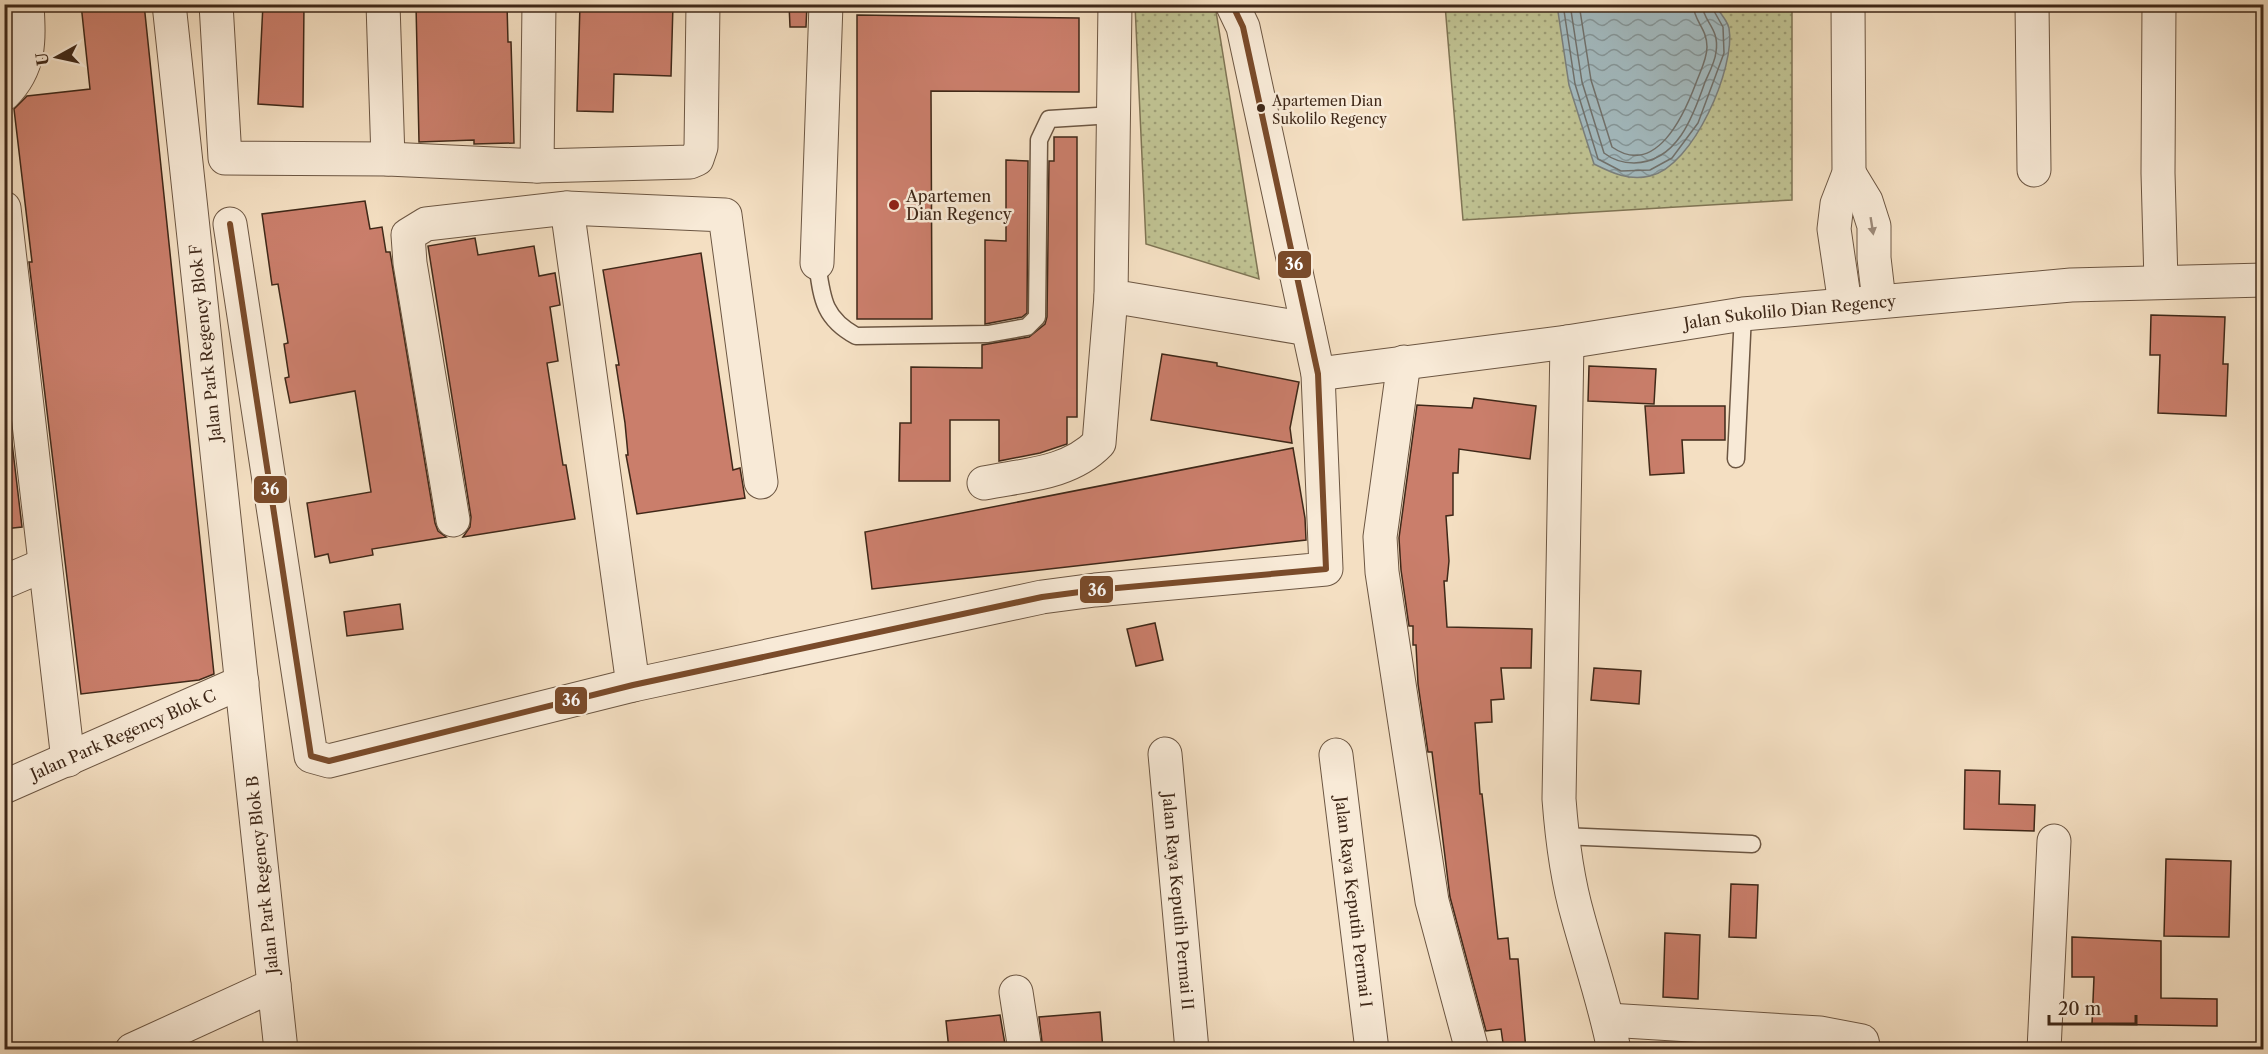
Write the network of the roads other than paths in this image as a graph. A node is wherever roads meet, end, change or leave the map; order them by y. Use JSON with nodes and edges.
{"nodes":[{"id":1,"x":27,"y":4,"type":"edge"},
{"id":2,"x":169,"y":4,"type":"edge"},
{"id":3,"x":216,"y":4,"type":"edge"},
{"id":4,"x":383,"y":4,"type":"edge"},
{"id":5,"x":538,"y":4,"type":"edge"},
{"id":6,"x":703,"y":4,"type":"edge"},
{"id":7,"x":826,"y":4,"type":"edge"},
{"id":8,"x":1115,"y":4,"type":"edge"},
{"id":9,"x":1848,"y":4,"type":"edge"},
{"id":10,"x":2032,"y":4,"type":"edge"},
{"id":11,"x":2159,"y":4,"type":"edge"},
{"id":12,"x":1240,"y":12,"type":"edge"},
{"id":13,"x":4,"y":94,"type":"edge"},
{"id":14,"x":1113,"y":115,"type":"junction"},
{"id":15,"x":225,"y":158,"type":"junction"},
{"id":16,"x":388,"y":159,"type":"junction"},
{"id":17,"x":184,"y":160,"type":"junction"},
{"id":18,"x":537,"y":166,"type":"junction"},
{"id":19,"x":2034,"y":170,"type":"dead end"},
{"id":20,"x":1849,"y":173,"type":"junction"},
{"id":21,"x":4,"y":208,"type":"edge"},
{"id":22,"x":567,"y":208,"type":"junction"},
{"id":23,"x":230,"y":224,"type":"dead end"},
{"id":24,"x":817,"y":263,"type":"joint"},
{"id":25,"x":2264,"y":280,"type":"edge"},
{"id":26,"x":2161,"y":282,"type":"junction"},
{"id":27,"x":1111,"y":296,"type":"junction"},
{"id":28,"x":1879,"y":301,"type":"junction"},
{"id":29,"x":1845,"y":304,"type":"junction"},
{"id":30,"x":1743,"y":314,"type":"junction"},
{"id":31,"x":1308,"y":328,"type":"junction"},
{"id":32,"x":1567,"y":342,"type":"junction"},
{"id":33,"x":1404,"y":362,"type":"junction"},
{"id":34,"x":1318,"y":374,"type":"junction"},
{"id":35,"x":1736,"y":459,"type":"dead end"},
{"id":36,"x":761,"y":482,"type":"dead end"},
{"id":37,"x":984,"y":483,"type":"dead end"},
{"id":38,"x":453,"y":520,"type":"dead end"},
{"id":39,"x":44,"y":565,"type":"junction"},
{"id":40,"x":4,"y":582,"type":"edge"},
{"id":41,"x":242,"y":682,"type":"junction"},
{"id":42,"x":633,"y":685,"type":"junction"},
{"id":43,"x":1165,"y":754,"type":"dead end"},
{"id":44,"x":1336,"y":755,"type":"dead end"},
{"id":45,"x":68,"y":760,"type":"junction"},
{"id":46,"x":4,"y":787,"type":"edge"},
{"id":47,"x":1562,"y":836,"type":"junction"},
{"id":48,"x":2054,"y":841,"type":"dead end"},
{"id":49,"x":1752,"y":844,"type":"dead end"},
{"id":50,"x":274,"y":985,"type":"junction"},
{"id":51,"x":1016,"y":992,"type":"dead end"},
{"id":52,"x":1611,"y":1035,"type":"edge"},
{"id":53,"x":132,"y":1050,"type":"edge"},
{"id":54,"x":281,"y":1050,"type":"edge"},
{"id":55,"x":1025,"y":1050,"type":"edge"},
{"id":56,"x":1192,"y":1050,"type":"edge"},
{"id":57,"x":1372,"y":1050,"type":"edge"},
{"id":58,"x":1472,"y":1050,"type":"edge"},
{"id":59,"x":1864,"y":1050,"type":"edge"},
{"id":60,"x":2044,"y":1050,"type":"edge"}],
"edges":[{"from":1,"to":13,"type":"street"},
{"from":2,"to":17,"type":"street","name":"Jalan Park Regency Blok F"},
{"from":3,"to":15,"type":"street"},
{"from":4,"to":16,"type":"street"},
{"from":5,"to":18,"type":"street"},
{"from":6,"to":18,"type":"street"},
{"from":7,"to":24,"type":"street"},
{"from":8,"to":14,"type":"street"},
{"from":9,"to":20,"type":"street"},
{"from":10,"to":19,"type":"street"},
{"from":11,"to":26,"type":"street"},
{"from":12,"to":31,"type":"street"},
{"from":14,"to":24,"type":"lane"},
{"from":14,"to":27,"type":"street"},
{"from":15,"to":16,"type":"street"},
{"from":15,"to":17,"type":"street"},
{"from":16,"to":18,"type":"street"},
{"from":17,"to":41,"type":"street","name":"Jalan Park Regency Blok F"},
{"from":20,"to":28,"type":"street","one_way":true},
{"from":20,"to":29,"type":"street"},
{"from":21,"to":39,"type":"street"},
{"from":22,"to":36,"type":"street"},
{"from":22,"to":38,"type":"street"},
{"from":22,"to":42,"type":"street"},
{"from":23,"to":42,"type":"street"},
{"from":25,"to":26,"type":"street","name":"Jalan Sukolilo Dian Regency"},
{"from":26,"to":28,"type":"street","name":"Jalan Sukolilo Dian Regency"},
{"from":27,"to":31,"type":"street"},
{"from":27,"to":37,"type":"street"},
{"from":28,"to":29,"type":"street","name":"Jalan Sukolilo Dian Regency"},
{"from":29,"to":30,"type":"street","name":"Jalan Sukolilo Dian Regency"},
{"from":30,"to":32,"type":"street","name":"Jalan Sukolilo Dian Regency"},
{"from":30,"to":35,"type":"lane"},
{"from":31,"to":34,"type":"street"},
{"from":32,"to":33,"type":"street","name":"Jalan Sukolilo Dian Regency"},
{"from":32,"to":47,"type":"street"},
{"from":33,"to":34,"type":"street","name":"Jalan Sukolilo Dian Regency"},
{"from":33,"to":58,"type":"street"},
{"from":34,"to":42,"type":"street"},
{"from":39,"to":40,"type":"street"},
{"from":39,"to":45,"type":"street"},
{"from":41,"to":45,"type":"street","name":"Jalan Park Regency Blok C"},
{"from":41,"to":50,"type":"street","name":"Jalan Park Regency Blok B"},
{"from":43,"to":56,"type":"street","name":"Jalan Raya Keputih Permai II"},
{"from":44,"to":57,"type":"street","name":"Jalan Raya Keputih Permai I"},
{"from":45,"to":46,"type":"street","name":"Jalan Park Regency Blok C"},
{"from":47,"to":49,"type":"lane"},
{"from":47,"to":52,"type":"street"},
{"from":48,"to":60,"type":"street"},
{"from":50,"to":53,"type":"street","name":"Jalan Park Regency Blok B"},
{"from":50,"to":54,"type":"street"},
{"from":51,"to":55,"type":"street"},
{"from":52,"to":59,"type":"street"}]}
